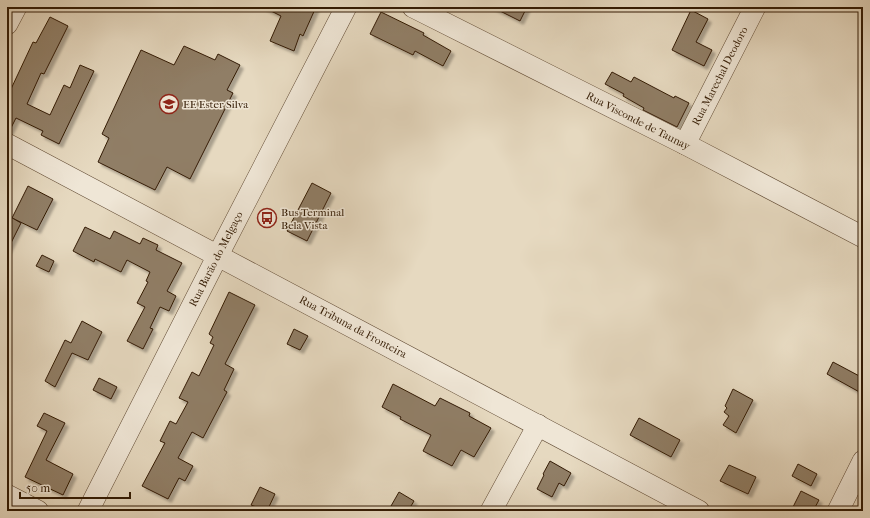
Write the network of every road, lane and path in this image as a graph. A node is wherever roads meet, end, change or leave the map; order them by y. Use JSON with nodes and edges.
{"nodes":[{"id":1,"x":16,"y":7,"type":"edge"},
{"id":2,"x":346,"y":7,"type":"edge"},
{"id":3,"x":413,"y":7,"type":"edge"},
{"id":4,"x":755,"y":7,"type":"edge"},
{"id":5,"x":7,"y":24,"type":"edge"},
{"id":6,"x":7,"y":144,"type":"edge"},
{"id":7,"x":685,"y":144,"type":"junction"},
{"id":8,"x":863,"y":237,"type":"edge"},
{"id":9,"x":218,"y":255,"type":"junction"},
{"id":10,"x":538,"y":425,"type":"junction"},
{"id":11,"x":863,"y":461,"type":"edge"},
{"id":12,"x":7,"y":495,"type":"edge"},
{"id":13,"x":38,"y":511,"type":"edge"},
{"id":14,"x":88,"y":511,"type":"edge"},
{"id":15,"x":491,"y":511,"type":"edge"},
{"id":16,"x":699,"y":511,"type":"edge"},
{"id":17,"x":838,"y":511,"type":"edge"}],
"edges":[{"from":1,"to":5,"type":"street"},
{"from":2,"to":9,"type":"street","name":"Rua Barão do Melgaço"},
{"from":3,"to":7,"type":"street","name":"Rua Visconde de Taunay"},
{"from":4,"to":7,"type":"street","name":"Rua Marechal Deodoro"},
{"from":6,"to":9,"type":"street","name":"Rua Tribuna da Fronteira"},
{"from":7,"to":8,"type":"street","name":"Rua Visconde de Taunay"},
{"from":9,"to":10,"type":"street","name":"Rua Tribuna da Fronteira"},
{"from":9,"to":14,"type":"street","name":"Rua Barão do Melgaço"},
{"from":10,"to":15,"type":"street"},
{"from":10,"to":16,"type":"street","name":"Rua Tribuna da Fronteira"},
{"from":11,"to":17,"type":"street"},
{"from":12,"to":13,"type":"street"}]}
